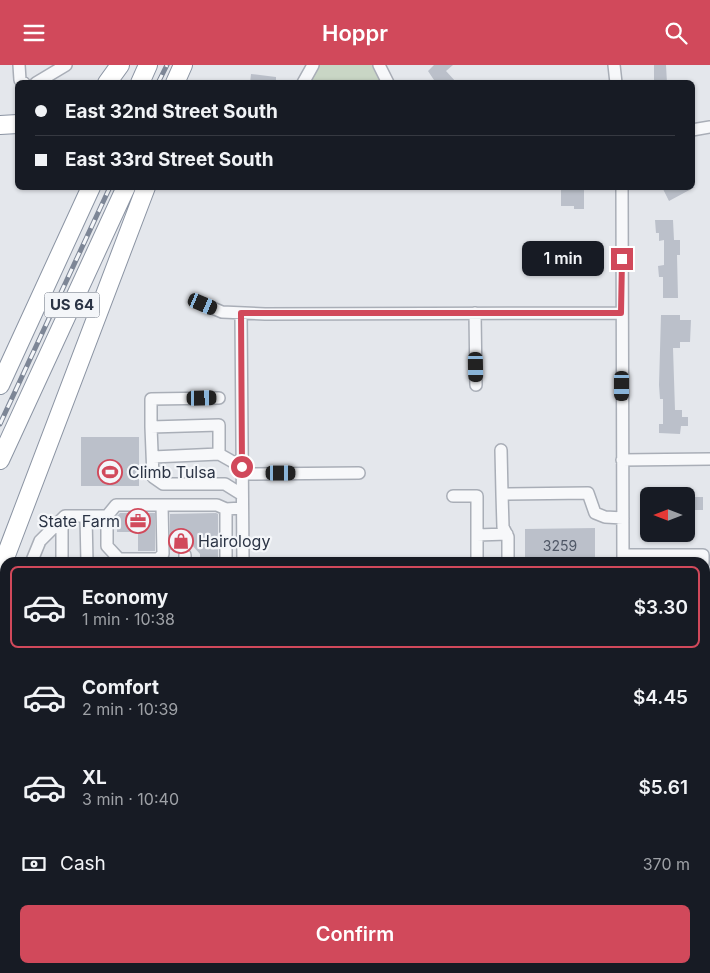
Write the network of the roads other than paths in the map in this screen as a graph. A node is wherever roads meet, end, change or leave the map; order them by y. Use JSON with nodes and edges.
{"nodes":[{"id":1,"x":20,"y":65,"type":"edge"},
{"id":2,"x":66,"y":65,"type":"edge"},
{"id":3,"x":120,"y":65,"type":"edge"},
{"id":4,"x":148,"y":65,"type":"edge"},
{"id":5,"x":183,"y":65,"type":"edge"},
{"id":6,"x":313,"y":65,"type":"edge"},
{"id":7,"x":379,"y":65,"type":"edge"},
{"id":8,"x":614,"y":65,"type":"edge"},
{"id":9,"x":20,"y":80,"type":"edge"},
{"id":10,"x":41,"y":80,"type":"edge"},
{"id":11,"x":109,"y":80,"type":"edge"},
{"id":12,"x":141,"y":80,"type":"edge"},
{"id":13,"x":176,"y":80,"type":"edge"},
{"id":14,"x":305,"y":80,"type":"edge"},
{"id":15,"x":386,"y":80,"type":"edge"},
{"id":16,"x":616,"y":80,"type":"edge"},
{"id":17,"x":15,"y":124,"type":"edge"},
{"id":18,"x":0,"y":125,"type":"edge"},
{"id":19,"x":710,"y":127,"type":"edge"},
{"id":20,"x":695,"y":130,"type":"edge"},
{"id":21,"x":90,"y":190,"type":"edge"},
{"id":22,"x":125,"y":190,"type":"edge"},
{"id":23,"x":145,"y":190,"type":"edge"},
{"id":24,"x":622,"y":190,"type":"edge"},
{"id":25,"x":203,"y":304,"type":"dead end"},
{"id":26,"x":241,"y":313,"type":"junction"},
{"id":27,"x":475,"y":313,"type":"junction"},
{"id":28,"x":621,"y":313,"type":"junction"},
{"id":29,"x":0,"y":385,"type":"edge"},
{"id":30,"x":476,"y":385,"type":"dead end"},
{"id":31,"x":219,"y":398,"type":"dead end"},
{"id":32,"x":151,"y":427,"type":"junction"},
{"id":33,"x":501,"y":450,"type":"dead end"},
{"id":34,"x":220,"y":454,"type":"junction"},
{"id":35,"x":153,"y":457,"type":"junction"},
{"id":36,"x":710,"y":459,"type":"edge"},
{"id":37,"x":0,"y":460,"type":"edge"},
{"id":38,"x":622,"y":460,"type":"junction"},
{"id":39,"x":242,"y":470,"type":"junction"},
{"id":40,"x":359,"y":473,"type":"dead end"},
{"id":41,"x":241,"y":494,"type":"junction"},
{"id":42,"x":502,"y":494,"type":"junction"},
{"id":43,"x":453,"y":496,"type":"dead end"},
{"id":44,"x":162,"y":505,"type":"junction"},
{"id":45,"x":242,"y":508,"type":"junction"},
{"id":46,"x":226,"y":509,"type":"junction"},
{"id":47,"x":86,"y":516,"type":"junction"},
{"id":48,"x":107,"y":516,"type":"junction"},
{"id":49,"x":623,"y":518,"type":"junction"},
{"id":50,"x":62,"y":519,"type":"junction"},
{"id":51,"x":507,"y":534,"type":"junction"},
{"id":52,"x":477,"y":535,"type":"junction"},
{"id":53,"x":5,"y":557,"type":"edge"},
{"id":54,"x":33,"y":557,"type":"edge"},
{"id":55,"x":62,"y":557,"type":"edge"},
{"id":56,"x":87,"y":557,"type":"edge"},
{"id":57,"x":116,"y":557,"type":"edge"},
{"id":58,"x":161,"y":557,"type":"edge"},
{"id":59,"x":226,"y":557,"type":"edge"},
{"id":60,"x":243,"y":557,"type":"edge"},
{"id":61,"x":477,"y":557,"type":"edge"},
{"id":62,"x":508,"y":557,"type":"edge"},
{"id":63,"x":623,"y":557,"type":"edge"},
{"id":64,"x":663,"y":557,"type":"edge"},
{"id":65,"x":703,"y":557,"type":"edge"}],
"edges":[{"from":1,"to":9,"type":"street"},
{"from":2,"to":10,"type":"street"},
{"from":3,"to":11,"type":"highway"},
{"from":4,"to":12,"type":"highway"},
{"from":5,"to":13,"type":"highway"},
{"from":6,"to":14,"type":"street"},
{"from":7,"to":15,"type":"street"},
{"from":8,"to":16,"type":"street"},
{"from":17,"to":18,"type":"highway"},
{"from":19,"to":20,"type":"street"},
{"from":21,"to":29,"type":"highway","number":"US 64"},
{"from":22,"to":37,"type":"highway","number":"US 64"},
{"from":23,"to":53,"type":"highway"},
{"from":24,"to":28,"type":"street"},
{"from":25,"to":26,"type":"street"},
{"from":26,"to":27,"type":"street"},
{"from":26,"to":39,"type":"street"},
{"from":27,"to":28,"type":"street"},
{"from":27,"to":30,"type":"street"},
{"from":28,"to":38,"type":"street"},
{"from":31,"to":32,"type":"street"},
{"from":32,"to":34,"type":"street"},
{"from":32,"to":35,"type":"street"},
{"from":33,"to":42,"type":"street"},
{"from":34,"to":35,"type":"street"},
{"from":34,"to":39,"type":"street"},
{"from":35,"to":41,"type":"street"},
{"from":36,"to":38,"type":"street"},
{"from":38,"to":49,"type":"street"},
{"from":39,"to":40,"type":"street"},
{"from":39,"to":41,"type":"street"},
{"from":41,"to":45,"type":"street"},
{"from":42,"to":49,"type":"street"},
{"from":42,"to":51,"type":"street"},
{"from":43,"to":52,"type":"street"},
{"from":44,"to":46,"type":"street"},
{"from":44,"to":48,"type":"street"},
{"from":44,"to":58,"type":"street"},
{"from":45,"to":46,"type":"street"},
{"from":45,"to":60,"type":"street"},
{"from":46,"to":59,"type":"street"},
{"from":47,"to":48,"type":"street"},
{"from":47,"to":50,"type":"street"},
{"from":47,"to":56,"type":"street"},
{"from":48,"to":57,"type":"street"},
{"from":49,"to":63,"type":"street"},
{"from":50,"to":54,"type":"street"},
{"from":50,"to":55,"type":"street"},
{"from":51,"to":52,"type":"street"},
{"from":51,"to":62,"type":"street"},
{"from":52,"to":61,"type":"street"},
{"from":64,"to":65,"type":"street"}]}
